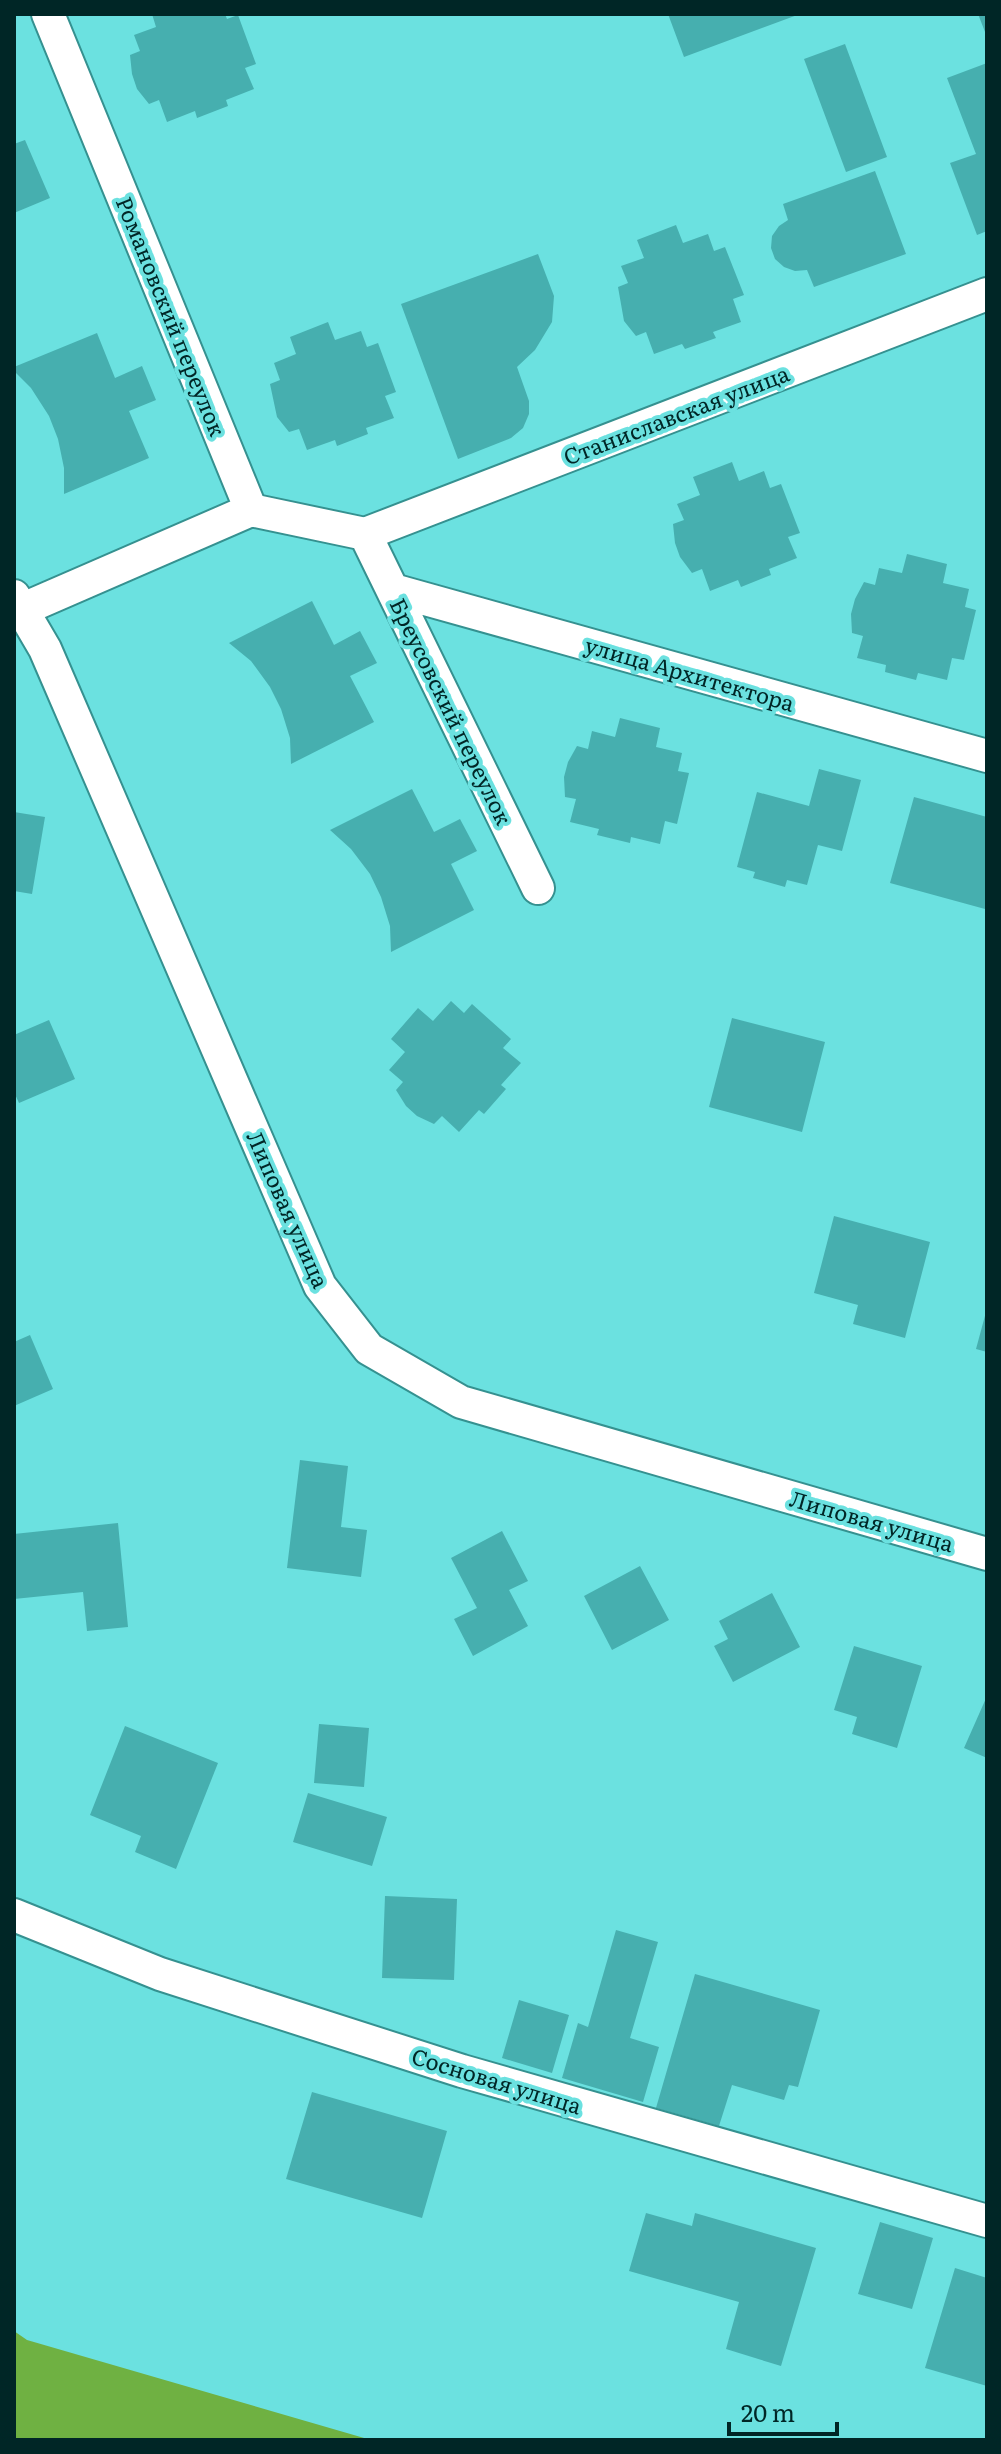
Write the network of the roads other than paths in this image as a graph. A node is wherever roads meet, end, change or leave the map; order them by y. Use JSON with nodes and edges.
{"nodes":[{"id":1,"x":48,"y":14,"type":"edge"},
{"id":2,"x":987,"y":294,"type":"edge"},
{"id":3,"x":251,"y":510,"type":"junction"},
{"id":4,"x":365,"y":534,"type":"junction"},
{"id":5,"x":393,"y":590,"type":"junction"},
{"id":6,"x":17,"y":606,"type":"edge"},
{"id":7,"x":987,"y":756,"type":"edge"},
{"id":8,"x":538,"y":888,"type":"dead end"},
{"id":9,"x":987,"y":1554,"type":"edge"},
{"id":10,"x":14,"y":1915,"type":"edge"},
{"id":11,"x":987,"y":2221,"type":"edge"}],
"edges":[{"from":1,"to":3,"type":"street","name":"Романовский переулок"},
{"from":2,"to":4,"type":"street","name":"Станиславская улица"},
{"from":3,"to":4,"type":"street"},
{"from":3,"to":6,"type":"street"},
{"from":4,"to":5,"type":"street","name":"Бреусовский переулок"},
{"from":5,"to":7,"type":"street","name":"улица Архитектора"},
{"from":5,"to":8,"type":"street","name":"Бреусовский переулок"},
{"from":6,"to":9,"type":"street","name":"Липовая улица"},
{"from":10,"to":11,"type":"street","name":"Сосновая улица"}]}
